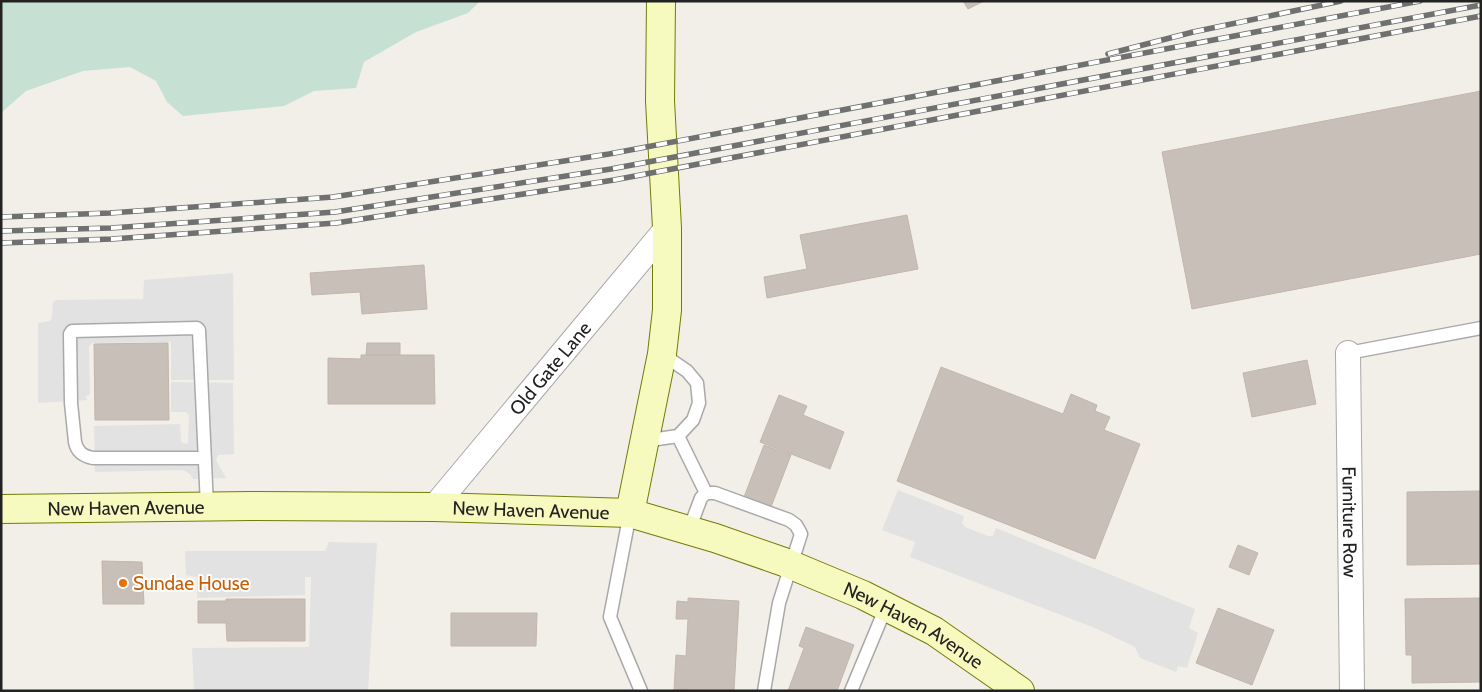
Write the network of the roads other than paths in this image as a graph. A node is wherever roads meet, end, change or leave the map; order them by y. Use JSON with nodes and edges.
{"nodes":[{"id":1,"x":661,"y":1,"type":"edge"},
{"id":2,"x":667,"y":228,"type":"junction"},
{"id":3,"x":1481,"y":328,"type":"edge"},
{"id":4,"x":1348,"y":353,"type":"joint"},
{"id":5,"x":662,"y":354,"type":"junction"},
{"id":6,"x":678,"y":436,"type":"junction"},
{"id":7,"x":644,"y":441,"type":"junction"},
{"id":8,"x":205,"y":458,"type":"junction"},
{"id":9,"x":706,"y":492,"type":"junction"},
{"id":10,"x":207,"y":506,"type":"junction"},
{"id":11,"x":434,"y":507,"type":"junction"},
{"id":12,"x":1,"y":509,"type":"edge"},
{"id":13,"x":630,"y":513,"type":"junction"},
{"id":14,"x":688,"y":530,"type":"junction"},
{"id":15,"x":790,"y":564,"type":"junction"},
{"id":16,"x":886,"y":607,"type":"junction"},
{"id":17,"x":641,"y":691,"type":"edge"},
{"id":18,"x":764,"y":691,"type":"edge"},
{"id":19,"x":852,"y":691,"type":"edge"},
{"id":20,"x":1020,"y":691,"type":"edge"},
{"id":21,"x":1352,"y":691,"type":"edge"}],
"edges":[{"from":1,"to":2,"type":"main road"},
{"from":2,"to":5,"type":"main road"},
{"from":2,"to":11,"type":"street","name":"Old Gate Lane"},
{"from":3,"to":4,"type":"lane"},
{"from":4,"to":21,"type":"street","name":"Furniture Row"},
{"from":5,"to":6,"type":"lane"},
{"from":5,"to":7,"type":"main road"},
{"from":6,"to":7,"type":"lane"},
{"from":6,"to":9,"type":"lane"},
{"from":7,"to":13,"type":"main road"},
{"from":8,"to":8,"type":"lane"},
{"from":8,"to":10,"type":"lane"},
{"from":9,"to":14,"type":"lane"},
{"from":9,"to":15,"type":"lane"},
{"from":10,"to":11,"type":"main road","name":"New Haven Avenue"},
{"from":10,"to":12,"type":"main road","name":"New Haven Avenue"},
{"from":11,"to":13,"type":"main road","name":"New Haven Avenue"},
{"from":13,"to":14,"type":"main road","name":"New Haven Avenue"},
{"from":13,"to":17,"type":"lane"},
{"from":14,"to":15,"type":"main road","name":"New Haven Avenue"},
{"from":15,"to":16,"type":"main road","name":"New Haven Avenue"},
{"from":15,"to":18,"type":"lane"},
{"from":16,"to":19,"type":"lane"},
{"from":16,"to":20,"type":"main road","name":"New Haven Avenue"}]}
